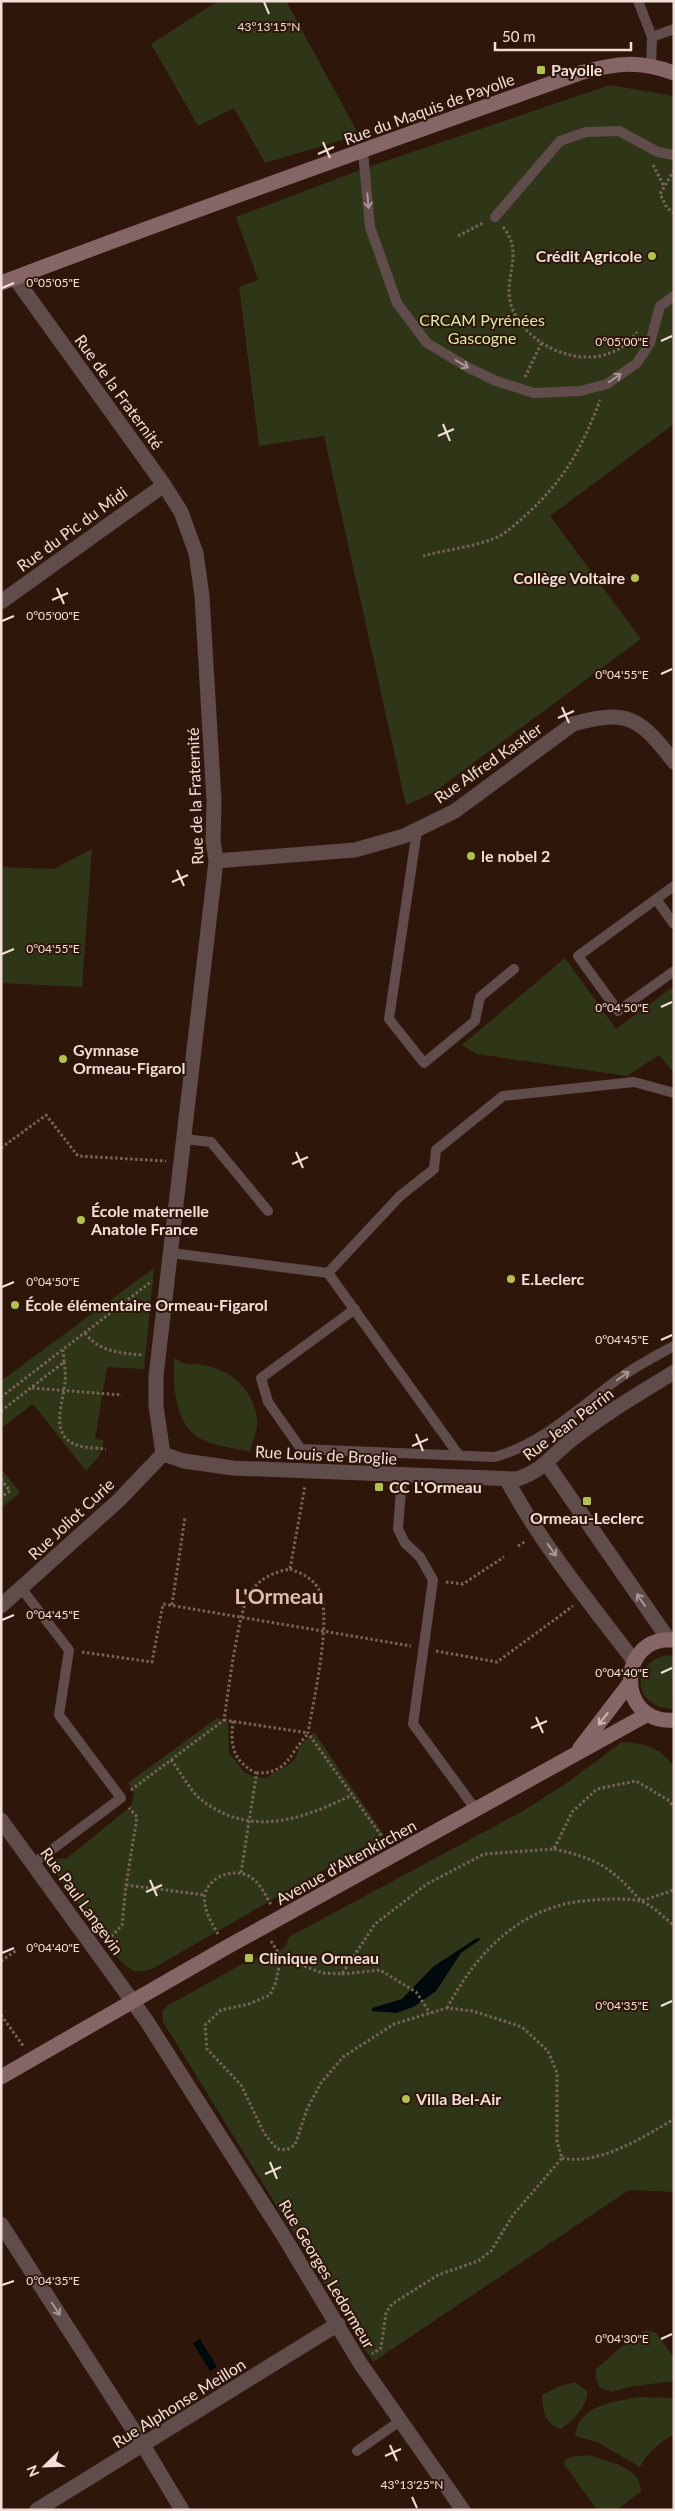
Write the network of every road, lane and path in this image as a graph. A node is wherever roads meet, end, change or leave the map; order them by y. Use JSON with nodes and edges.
{"nodes":[{"id":1,"x":638,"y":1,"type":"edge"},
{"id":2,"x":674,"y":29,"type":"edge"},
{"id":3,"x":652,"y":37,"type":"junction"},
{"id":4,"x":651,"y":65,"type":"junction"},
{"id":5,"x":674,"y":73,"type":"edge"},
{"id":6,"x":650,"y":148,"type":"junction"},
{"id":7,"x":363,"y":152,"type":"junction"},
{"id":8,"x":674,"y":155,"type":"edge"},
{"id":9,"x":674,"y":170,"type":"edge"},
{"id":10,"x":664,"y":187,"type":"junction"},
{"id":11,"x":674,"y":214,"type":"edge"},
{"id":12,"x":495,"y":217,"type":"junction"},
{"id":13,"x":458,"y":236,"type":"dead end"},
{"id":14,"x":8,"y":280,"type":"edge"},
{"id":15,"x":674,"y":296,"type":"edge"},
{"id":16,"x":638,"y":331,"type":"dead end"},
{"id":17,"x":541,"y":344,"type":"junction"},
{"id":18,"x":607,"y":384,"type":"junction"},
{"id":19,"x":520,"y":387,"type":"junction"},
{"id":20,"x":164,"y":485,"type":"junction"},
{"id":21,"x":423,"y":556,"type":"dead end"},
{"id":22,"x":1,"y":602,"type":"edge"},
{"id":23,"x":674,"y":762,"type":"edge"},
{"id":24,"x":417,"y":830,"type":"junction"},
{"id":25,"x":216,"y":861,"type":"junction"},
{"id":26,"x":674,"y":886,"type":"edge"},
{"id":27,"x":656,"y":899,"type":"junction"},
{"id":28,"x":674,"y":924,"type":"edge"},
{"id":29,"x":514,"y":969,"type":"dead end"},
{"id":30,"x":674,"y":971,"type":"edge"},
{"id":31,"x":674,"y":1093,"type":"edge"},
{"id":32,"x":184,"y":1139,"type":"junction"},
{"id":33,"x":1,"y":1148,"type":"edge"},
{"id":34,"x":182,"y":1162,"type":"junction"},
{"id":35,"x":268,"y":1211,"type":"dead end"},
{"id":36,"x":171,"y":1253,"type":"junction"},
{"id":37,"x":169,"y":1270,"type":"junction"},
{"id":38,"x":328,"y":1273,"type":"junction"},
{"id":39,"x":355,"y":1309,"type":"junction"},
{"id":40,"x":84,"y":1332,"type":"junction"},
{"id":41,"x":674,"y":1346,"type":"edge"},
{"id":42,"x":62,"y":1350,"type":"junction"},
{"id":43,"x":159,"y":1356,"type":"junction"},
{"id":44,"x":64,"y":1362,"type":"junction"},
{"id":45,"x":674,"y":1372,"type":"edge"},
{"id":46,"x":32,"y":1388,"type":"junction"},
{"id":47,"x":63,"y":1392,"type":"junction"},
{"id":48,"x":122,"y":1395,"type":"dead end"},
{"id":49,"x":1,"y":1396,"type":"edge"},
{"id":50,"x":1,"y":1411,"type":"edge"},
{"id":51,"x":106,"y":1449,"type":"dead end"},
{"id":52,"x":163,"y":1454,"type":"junction"},
{"id":53,"x":458,"y":1454,"type":"junction"},
{"id":54,"x":547,"y":1464,"type":"junction"},
{"id":55,"x":307,"y":1470,"type":"junction"},
{"id":56,"x":402,"y":1476,"type":"junction"},
{"id":57,"x":1,"y":1480,"type":"edge"},
{"id":58,"x":507,"y":1480,"type":"junction"},
{"id":59,"x":1,"y":1497,"type":"edge"},
{"id":60,"x":185,"y":1516,"type":"dead end"},
{"id":61,"x":504,"y":1557,"type":"dead end"},
{"id":62,"x":290,"y":1569,"type":"junction"},
{"id":63,"x":432,"y":1580,"type":"junction"},
{"id":64,"x":21,"y":1588,"type":"junction"},
{"id":65,"x":172,"y":1605,"type":"junction"},
{"id":66,"x":1,"y":1606,"type":"edge"},
{"id":67,"x":241,"y":1617,"type":"junction"},
{"id":68,"x":671,"y":1640,"type":"edge"},
{"id":69,"x":69,"y":1650,"type":"junction"},
{"id":70,"x":634,"y":1661,"type":"junction"},
{"id":71,"x":630,"y":1684,"type":"junction"},
{"id":72,"x":648,"y":1714,"type":"junction"},
{"id":73,"x":224,"y":1720,"type":"junction"},
{"id":74,"x":233,"y":1721,"type":"junction"},
{"id":75,"x":673,"y":1721,"type":"edge"},
{"id":76,"x":308,"y":1733,"type":"junction"},
{"id":77,"x":576,"y":1753,"type":"junction"},
{"id":78,"x":171,"y":1760,"type":"junction"},
{"id":79,"x":256,"y":1773,"type":"junction"},
{"id":80,"x":352,"y":1795,"type":"junction"},
{"id":81,"x":121,"y":1798,"type":"junction"},
{"id":82,"x":674,"y":1807,"type":"edge"},
{"id":83,"x":476,"y":1810,"type":"junction"},
{"id":84,"x":1,"y":1820,"type":"edge"},
{"id":85,"x":250,"y":1822,"type":"junction"},
{"id":86,"x":554,"y":1849,"type":"junction"},
{"id":87,"x":395,"y":1855,"type":"junction"},
{"id":88,"x":34,"y":1863,"type":"junction"},
{"id":89,"x":241,"y":1873,"type":"junction"},
{"id":90,"x":126,"y":1885,"type":"junction"},
{"id":91,"x":674,"y":1890,"type":"edge"},
{"id":92,"x":205,"y":1895,"type":"junction"},
{"id":93,"x":641,"y":1901,"type":"junction"},
{"id":94,"x":280,"y":1919,"type":"junction"},
{"id":95,"x":674,"y":1926,"type":"edge"},
{"id":96,"x":263,"y":1928,"type":"junction"},
{"id":97,"x":227,"y":1947,"type":"junction"},
{"id":98,"x":17,"y":1950,"type":"dead end"},
{"id":99,"x":97,"y":1951,"type":"junction"},
{"id":100,"x":281,"y":1957,"type":"junction"},
{"id":101,"x":1,"y":1961,"type":"edge"},
{"id":102,"x":342,"y":1974,"type":"junction"},
{"id":103,"x":134,"y":2002,"type":"junction"},
{"id":104,"x":446,"y":2008,"type":"junction"},
{"id":105,"x":430,"y":2013,"type":"junction"},
{"id":106,"x":1,"y":2015,"type":"edge"},
{"id":107,"x":33,"y":2060,"type":"junction"},
{"id":108,"x":1,"y":2077,"type":"edge"},
{"id":109,"x":674,"y":2119,"type":"edge"},
{"id":110,"x":562,"y":2158,"type":"junction"},
{"id":111,"x":1,"y":2224,"type":"edge"},
{"id":112,"x":338,"y":2324,"type":"junction"},
{"id":113,"x":360,"y":2363,"type":"junction"},
{"id":114,"x":400,"y":2421,"type":"junction"},
{"id":115,"x":143,"y":2446,"type":"junction"},
{"id":116,"x":357,"y":2451,"type":"dead end"},
{"id":117,"x":37,"y":2510,"type":"edge"},
{"id":118,"x":182,"y":2510,"type":"edge"},
{"id":119,"x":462,"y":2510,"type":"edge"}],
"edges":[{"from":1,"to":3,"type":"lane"},
{"from":2,"to":3,"type":"lane"},
{"from":3,"to":4,"type":"lane"},
{"from":4,"to":5,"type":"street","name":"Rue du Maquis de Payolle"},
{"from":4,"to":7,"type":"street","name":"Rue du Maquis de Payolle"},
{"from":6,"to":8,"type":"lane"},
{"from":6,"to":10,"type":"path"},
{"from":6,"to":12,"type":"lane"},
{"from":7,"to":14,"type":"street","name":"Rue du Maquis de Payolle"},
{"from":7,"to":19,"type":"lane","one_way":true},
{"from":9,"to":10,"type":"path"},
{"from":10,"to":11,"type":"path"},
{"from":12,"to":13,"type":"path"},
{"from":12,"to":17,"type":"path"},
{"from":14,"to":20,"type":"street","name":"Rue de la Fraternité"},
{"from":18,"to":15,"type":"lane","one_way":true},
{"from":16,"to":17,"type":"path"},
{"from":17,"to":19,"type":"path"},
{"from":18,"to":19,"type":"lane"},
{"from":18,"to":21,"type":"path"},
{"from":20,"to":22,"type":"street","name":"Rue du Pic du Midi"},
{"from":20,"to":25,"type":"street","name":"Rue de la Fraternité"},
{"from":23,"to":24,"type":"street","name":"Rue Alfred Kastler"},
{"from":24,"to":25,"type":"street","name":"Rue Alfred Kastler"},
{"from":24,"to":29,"type":"lane"},
{"from":25,"to":32,"type":"street","name":"Rue de la Fraternité"},
{"from":26,"to":27,"type":"lane"},
{"from":27,"to":28,"type":"lane"},
{"from":27,"to":30,"type":"lane"},
{"from":31,"to":38,"type":"lane"},
{"from":32,"to":34,"type":"street","name":"Rue de la Fraternité"},
{"from":32,"to":35,"type":"lane"},
{"from":33,"to":34,"type":"path"},
{"from":34,"to":36,"type":"street","name":"Rue de la Fraternité"},
{"from":36,"to":37,"type":"street","name":"Rue de la Fraternité"},
{"from":36,"to":38,"type":"lane"},
{"from":37,"to":40,"type":"path"},
{"from":37,"to":43,"type":"street","name":"Rue de la Fraternité"},
{"from":38,"to":39,"type":"lane"},
{"from":39,"to":53,"type":"lane"},
{"from":39,"to":53,"type":"lane"},
{"from":40,"to":42,"type":"path"},
{"from":40,"to":43,"type":"path"},
{"from":53,"to":41,"type":"lane","one_way":true},
{"from":42,"to":44,"type":"path"},
{"from":42,"to":49,"type":"path"},
{"from":43,"to":52,"type":"street","name":"Rue de la Fraternité"},
{"from":44,"to":46,"type":"path"},
{"from":44,"to":47,"type":"path"},
{"from":45,"to":54,"type":"street","name":"Rue Jean Perrin"},
{"from":46,"to":47,"type":"path"},
{"from":46,"to":50,"type":"path"},
{"from":47,"to":48,"type":"path"},
{"from":47,"to":51,"type":"path"},
{"from":52,"to":55,"type":"street","name":"Rue Louis de Broglie"},
{"from":52,"to":64,"type":"street","name":"Rue Joliot Curie"},
{"from":54,"to":58,"type":"street","name":"Rue Jean Perrin"},
{"from":68,"to":54,"type":"street","one_way":true},
{"from":55,"to":56,"type":"street","name":"Rue Louis de Broglie"},
{"from":55,"to":62,"type":"path"},
{"from":56,"to":58,"type":"street","name":"Rue Louis de Broglie"},
{"from":56,"to":63,"type":"lane"},
{"from":57,"to":59,"type":"path"},
{"from":58,"to":70,"type":"street","one_way":true},
{"from":60,"to":65,"type":"path"},
{"from":61,"to":63,"type":"path"},
{"from":62,"to":67,"type":"path"},
{"from":62,"to":76,"type":"path"},
{"from":63,"to":83,"type":"lane"},
{"from":64,"to":66,"type":"street","name":"Rue Joliot Curie"},
{"from":64,"to":69,"type":"lane"},
{"from":65,"to":67,"type":"path"},
{"from":65,"to":69,"type":"path"},
{"from":67,"to":73,"type":"path"},
{"from":68,"to":70,"type":"street"},
{"from":69,"to":81,"type":"lane"},
{"from":70,"to":71,"type":"street"},
{"from":71,"to":72,"type":"street"},
{"from":71,"to":77,"type":"street","name":"Avenue d'Altenkirchen","one_way":true},
{"from":72,"to":75,"type":"street"},
{"from":72,"to":77,"type":"street","name":"Avenue d'Altenkirchen"},
{"from":73,"to":74,"type":"path"},
{"from":73,"to":78,"type":"path"},
{"from":74,"to":76,"type":"path"},
{"from":74,"to":79,"type":"path"},
{"from":76,"to":79,"type":"path"},
{"from":76,"to":80,"type":"path"},
{"from":77,"to":83,"type":"street","name":"Avenue d'Altenkirchen"},
{"from":78,"to":81,"type":"path"},
{"from":78,"to":85,"type":"path"},
{"from":79,"to":85,"type":"path"},
{"from":80,"to":85,"type":"path"},
{"from":80,"to":87,"type":"path"},
{"from":81,"to":88,"type":"lane"},
{"from":81,"to":90,"type":"path"},
{"from":82,"to":86,"type":"path"},
{"from":83,"to":87,"type":"street","name":"Avenue d'Altenkirchen"},
{"from":84,"to":88,"type":"street","name":"Rue Paul Langevin"},
{"from":85,"to":89,"type":"path"},
{"from":86,"to":93,"type":"path"},
{"from":86,"to":102,"type":"path"},
{"from":87,"to":94,"type":"street","name":"Avenue d'Altenkirchen"},
{"from":88,"to":99,"type":"street","name":"Rue Paul Langevin"},
{"from":89,"to":92,"type":"path"},
{"from":89,"to":94,"type":"path"},
{"from":90,"to":92,"type":"path"},
{"from":90,"to":99,"type":"path"},
{"from":91,"to":93,"type":"path"},
{"from":92,"to":97,"type":"path"},
{"from":93,"to":95,"type":"path"},
{"from":93,"to":104,"type":"path"},
{"from":94,"to":96,"type":"street","name":"Avenue d'Altenkirchen"},
{"from":96,"to":97,"type":"street","name":"Avenue d'Altenkirchen"},
{"from":96,"to":100,"type":"path"},
{"from":97,"to":103,"type":"street","name":"Avenue d'Altenkirchen"},
{"from":98,"to":101,"type":"path"},
{"from":99,"to":103,"type":"street","name":"Rue Paul Langevin"},
{"from":100,"to":102,"type":"path"},
{"from":100,"to":105,"type":"path"},
{"from":102,"to":105,"type":"path"},
{"from":103,"to":107,"type":"street","name":"Avenue d'Altenkirchen"},
{"from":103,"to":112,"type":"street","name":"Rue Georges Ledormeur"},
{"from":104,"to":105,"type":"path"},
{"from":104,"to":110,"type":"path"},
{"from":106,"to":107,"type":"path"},
{"from":107,"to":108,"type":"street","name":"Avenue d'Altenkirchen"},
{"from":109,"to":110,"type":"path"},
{"from":110,"to":113,"type":"path"},
{"from":111,"to":115,"type":"street","one_way":true},
{"from":112,"to":113,"type":"street","name":"Rue Georges Ledormeur"},
{"from":112,"to":115,"type":"street","name":"Rue Alphonse Meillon"},
{"from":113,"to":114,"type":"street","name":"Rue Georges Ledormeur"},
{"from":114,"to":116,"type":"lane"},
{"from":114,"to":119,"type":"street","name":"Rue Georges Ledormeur"},
{"from":115,"to":117,"type":"street","name":"Rue Alphonse Meillon"},
{"from":115,"to":118,"type":"street"}]}
